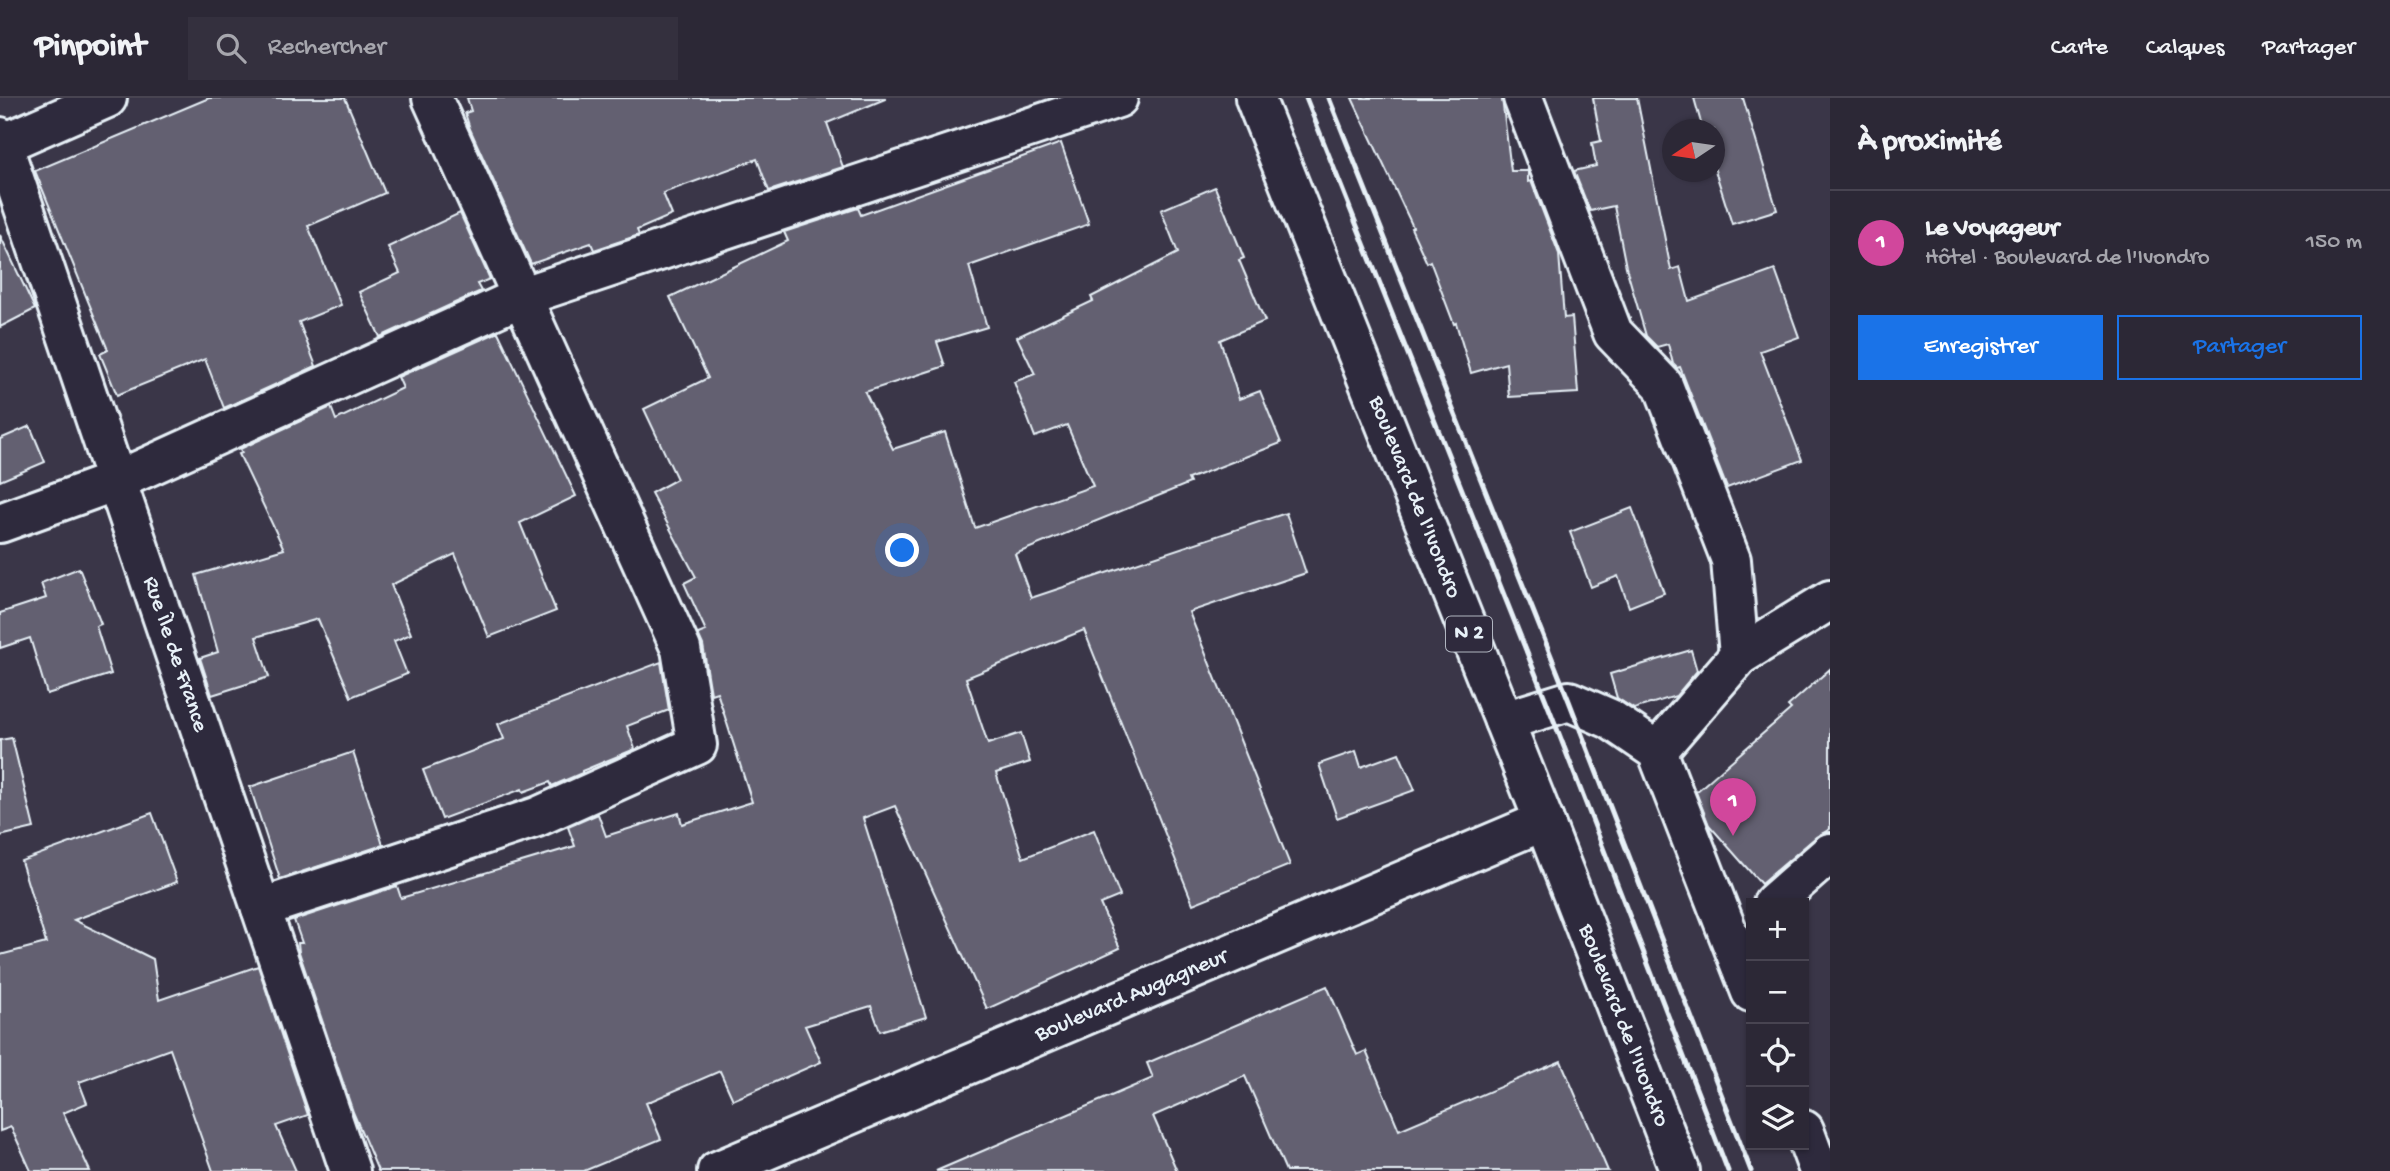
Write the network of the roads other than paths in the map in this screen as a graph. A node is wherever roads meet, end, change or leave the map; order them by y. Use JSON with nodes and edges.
{"nodes":[{"id":1,"x":107,"y":98,"type":"edge"},
{"id":2,"x":432,"y":98,"type":"edge"},
{"id":3,"x":1118,"y":98,"type":"edge"},
{"id":4,"x":1255,"y":98,"type":"edge"},
{"id":5,"x":1522,"y":98,"type":"edge"},
{"id":6,"x":1,"y":142,"type":"edge"},
{"id":7,"x":521,"y":297,"type":"junction"},
{"id":8,"x":116,"y":481,"type":"junction"},
{"id":9,"x":0,"y":523,"type":"edge"},
{"id":10,"x":1830,"y":600,"type":"edge"},
{"id":11,"x":1739,"y":656,"type":"junction"},
{"id":12,"x":1504,"y":721,"type":"junction"},
{"id":13,"x":1657,"y":751,"type":"junction"},
{"id":14,"x":1544,"y":821,"type":"junction"},
{"id":15,"x":1830,"y":853,"type":"edge"},
{"id":16,"x":1779,"y":898,"type":"edge"},
{"id":17,"x":261,"y":908,"type":"junction"},
{"id":18,"x":1742,"y":932,"type":"edge"},
{"id":19,"x":1746,"y":961,"type":"edge"},
{"id":20,"x":350,"y":1171,"type":"edge"},
{"id":21,"x":717,"y":1171,"type":"edge"},
{"id":22,"x":1679,"y":1171,"type":"edge"}],
"edges":[{"from":1,"to":6,"type":"street"},
{"from":2,"to":7,"type":"street"},
{"from":3,"to":7,"type":"street"},
{"from":4,"to":12,"type":"street","name":"Boulevard de l'Ivondro","number":"N 2"},
{"from":5,"to":11,"type":"street"},
{"from":6,"to":8,"type":"street","name":"Rue Île de France"},
{"from":7,"to":8,"type":"street"},
{"from":7,"to":17,"type":"street"},
{"from":8,"to":9,"type":"street"},
{"from":8,"to":17,"type":"street","name":"Rue Île de France"},
{"from":10,"to":11,"type":"street"},
{"from":11,"to":13,"type":"street"},
{"from":12,"to":13,"type":"street"},
{"from":12,"to":14,"type":"street","name":"Boulevard de l'Ivondro","number":"N 2"},
{"from":13,"to":18,"type":"street"},
{"from":14,"to":21,"type":"street","name":"Boulevard Augagneur"},
{"from":14,"to":22,"type":"street","name":"Boulevard de l'Ivondro","number":"N 2"},
{"from":15,"to":16,"type":"street"},
{"from":17,"to":20,"type":"street","name":"Rue Île de France"},
{"from":18,"to":19,"type":"street"}]}
